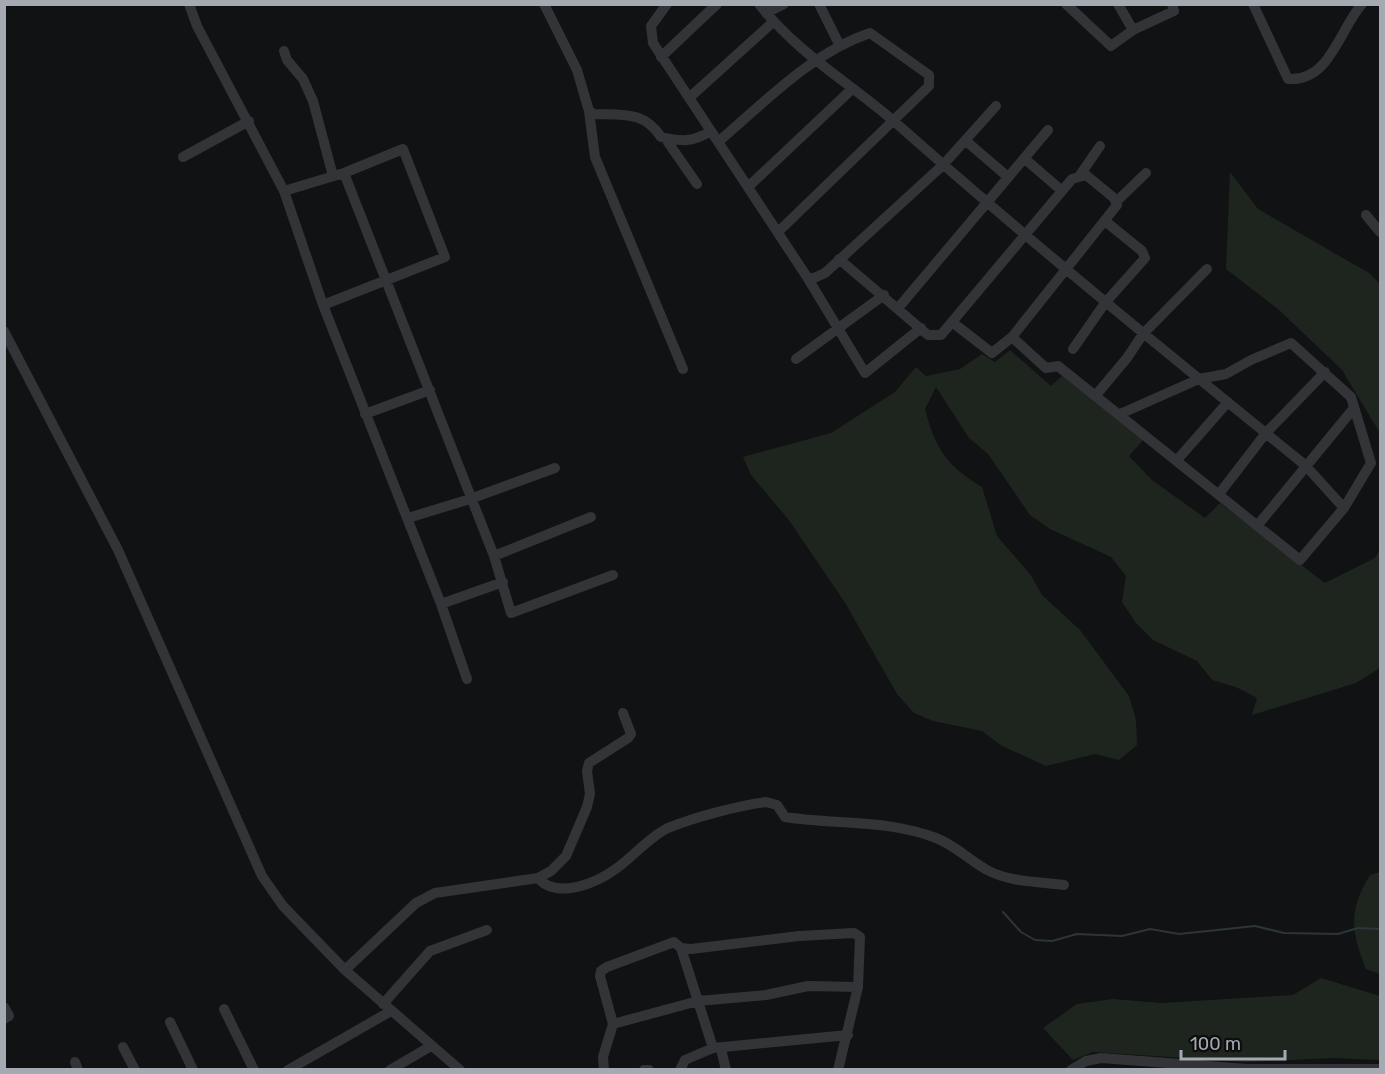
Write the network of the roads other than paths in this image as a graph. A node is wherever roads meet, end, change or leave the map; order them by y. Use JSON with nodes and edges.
{"nodes":[{"id":1,"x":189,"y":4,"type":"edge"},
{"id":2,"x":544,"y":4,"type":"edge"},
{"id":3,"x":667,"y":4,"type":"edge"},
{"id":4,"x":717,"y":4,"type":"edge"},
{"id":5,"x":784,"y":4,"type":"edge"},
{"id":6,"x":819,"y":4,"type":"edge"},
{"id":7,"x":1066,"y":4,"type":"edge"},
{"id":8,"x":1118,"y":4,"type":"edge"},
{"id":9,"x":1172,"y":4,"type":"edge"},
{"id":10,"x":1253,"y":4,"type":"edge"},
{"id":11,"x":1362,"y":4,"type":"edge"},
{"id":12,"x":766,"y":13,"type":"edge"},
{"id":13,"x":1133,"y":30,"type":"junction"},
{"id":14,"x":840,"y":46,"type":"junction"},
{"id":15,"x":284,"y":51,"type":"dead end"},
{"id":16,"x":661,"y":57,"type":"junction"},
{"id":17,"x":816,"y":62,"type":"junction"},
{"id":18,"x":852,"y":89,"type":"junction"},
{"id":19,"x":689,"y":98,"type":"junction"},
{"id":20,"x":996,"y":106,"type":"dead end"},
{"id":21,"x":589,"y":111,"type":"junction"},
{"id":22,"x":249,"y":121,"type":"junction"},
{"id":23,"x":894,"y":121,"type":"junction"},
{"id":24,"x":1048,"y":130,"type":"dead end"},
{"id":25,"x":711,"y":131,"type":"junction"},
{"id":26,"x":665,"y":138,"type":"junction"},
{"id":27,"x":966,"y":141,"type":"junction"},
{"id":28,"x":718,"y":142,"type":"junction"},
{"id":29,"x":1100,"y":146,"type":"dead end"},
{"id":30,"x":183,"y":157,"type":"dead end"},
{"id":31,"x":1024,"y":158,"type":"junction"},
{"id":32,"x":943,"y":165,"type":"junction"},
{"id":33,"x":344,"y":173,"type":"junction"},
{"id":34,"x":1146,"y":173,"type":"dead end"},
{"id":35,"x":1080,"y":175,"type":"junction"},
{"id":36,"x":333,"y":176,"type":"junction"},
{"id":37,"x":1008,"y":177,"type":"junction"},
{"id":38,"x":697,"y":184,"type":"dead end"},
{"id":39,"x":748,"y":187,"type":"junction"},
{"id":40,"x":284,"y":191,"type":"junction"},
{"id":41,"x":1062,"y":191,"type":"junction"},
{"id":42,"x":987,"y":201,"type":"junction"},
{"id":43,"x":1117,"y":201,"type":"junction"},
{"id":44,"x":1366,"y":215,"type":"dead end"},
{"id":45,"x":1105,"y":221,"type":"junction"},
{"id":46,"x":778,"y":232,"type":"junction"},
{"id":47,"x":1380,"y":232,"type":"edge"},
{"id":48,"x":1024,"y":236,"type":"junction"},
{"id":49,"x":839,"y":259,"type":"junction"},
{"id":50,"x":1065,"y":268,"type":"junction"},
{"id":51,"x":1207,"y":269,"type":"dead end"},
{"id":52,"x":807,"y":277,"type":"junction"},
{"id":53,"x":387,"y":282,"type":"junction"},
{"id":54,"x":884,"y":295,"type":"junction"},
{"id":55,"x":1105,"y":303,"type":"junction"},
{"id":56,"x":323,"y":305,"type":"junction"},
{"id":57,"x":899,"y":307,"type":"junction"},
{"id":58,"x":952,"y":322,"type":"junction"},
{"id":59,"x":838,"y":328,"type":"junction"},
{"id":60,"x":921,"y":328,"type":"junction"},
{"id":61,"x":4,"y":331,"type":"edge"},
{"id":62,"x":1143,"y":334,"type":"junction"},
{"id":63,"x":1012,"y":337,"type":"junction"},
{"id":64,"x":1073,"y":349,"type":"dead end"},
{"id":65,"x":9,"y":350,"type":"edge"},
{"id":66,"x":796,"y":359,"type":"dead end"},
{"id":67,"x":682,"y":369,"type":"dead end"},
{"id":68,"x":1325,"y":372,"type":"junction"},
{"id":69,"x":1199,"y":379,"type":"junction"},
{"id":70,"x":430,"y":390,"type":"junction"},
{"id":71,"x":1096,"y":395,"type":"junction"},
{"id":72,"x":1228,"y":402,"type":"junction"},
{"id":73,"x":1354,"y":408,"type":"junction"},
{"id":74,"x":365,"y":414,"type":"junction"},
{"id":75,"x":1120,"y":414,"type":"junction"},
{"id":76,"x":1266,"y":433,"type":"junction"},
{"id":77,"x":1177,"y":460,"type":"junction"},
{"id":78,"x":1305,"y":465,"type":"junction"},
{"id":79,"x":555,"y":468,"type":"dead end"},
{"id":80,"x":1219,"y":494,"type":"junction"},
{"id":81,"x":470,"y":499,"type":"junction"},
{"id":82,"x":1344,"y":508,"type":"junction"},
{"id":83,"x":591,"y":517,"type":"dead end"},
{"id":84,"x":408,"y":518,"type":"junction"},
{"id":85,"x":1257,"y":525,"type":"junction"},
{"id":86,"x":494,"y":556,"type":"junction"},
{"id":87,"x":613,"y":575,"type":"dead end"},
{"id":88,"x":503,"y":582,"type":"junction"},
{"id":89,"x":441,"y":604,"type":"junction"},
{"id":90,"x":467,"y":679,"type":"dead end"},
{"id":91,"x":624,"y":713,"type":"dead end"},
{"id":92,"x":538,"y":878,"type":"junction"},
{"id":93,"x":1064,"y":885,"type":"dead end"},
{"id":94,"x":487,"y":930,"type":"dead end"},
{"id":95,"x":681,"y":948,"type":"junction"},
{"id":96,"x":345,"y":970,"type":"junction"},
{"id":97,"x":858,"y":987,"type":"junction"},
{"id":98,"x":698,"y":1001,"type":"junction"},
{"id":99,"x":4,"y":1007,"type":"edge"},
{"id":100,"x":387,"y":1007,"type":"junction"},
{"id":101,"x":224,"y":1009,"type":"dead end"},
{"id":102,"x":4,"y":1019,"type":"edge"},
{"id":103,"x":170,"y":1022,"type":"dead end"},
{"id":104,"x":612,"y":1024,"type":"junction"},
{"id":105,"x":848,"y":1035,"type":"junction"},
{"id":106,"x":431,"y":1046,"type":"junction"},
{"id":107,"x":123,"y":1047,"type":"dead end"},
{"id":108,"x":717,"y":1049,"type":"junction"},
{"id":109,"x":1153,"y":1065,"type":"edge"},
{"id":110,"x":1231,"y":1069,"type":"edge"},
{"id":111,"x":1297,"y":1069,"type":"edge"},
{"id":112,"x":1360,"y":1069,"type":"edge"},
{"id":113,"x":1380,"y":1069,"type":"edge"},
{"id":114,"x":135,"y":1070,"type":"edge"},
{"id":115,"x":193,"y":1070,"type":"edge"},
{"id":116,"x":254,"y":1070,"type":"edge"},
{"id":117,"x":288,"y":1070,"type":"edge"},
{"id":118,"x":390,"y":1070,"type":"edge"},
{"id":119,"x":460,"y":1070,"type":"edge"},
{"id":120,"x":604,"y":1070,"type":"edge"},
{"id":121,"x":680,"y":1070,"type":"edge"},
{"id":122,"x":726,"y":1070,"type":"edge"},
{"id":123,"x":838,"y":1070,"type":"edge"},
{"id":124,"x":1071,"y":1070,"type":"edge"}],
"edges":[{"from":1,"to":22,"type":"street"},
{"from":2,"to":21,"type":"street"},
{"from":3,"to":16,"type":"street"},
{"from":4,"to":16,"type":"street"},
{"from":5,"to":12,"type":"street"},
{"from":6,"to":14,"type":"street"},
{"from":7,"to":13,"type":"street"},
{"from":8,"to":13,"type":"street"},
{"from":9,"to":13,"type":"street"},
{"from":10,"to":11,"type":"street"},
{"from":12,"to":17,"type":"street"},
{"from":12,"to":19,"type":"street"},
{"from":14,"to":17,"type":"street"},
{"from":14,"to":23,"type":"street"},
{"from":15,"to":36,"type":"street"},
{"from":16,"to":19,"type":"street"},
{"from":17,"to":18,"type":"street"},
{"from":17,"to":28,"type":"street"},
{"from":18,"to":23,"type":"street"},
{"from":18,"to":39,"type":"street"},
{"from":19,"to":25,"type":"street"},
{"from":20,"to":27,"type":"street"},
{"from":21,"to":26,"type":"street"},
{"from":21,"to":67,"type":"street"},
{"from":22,"to":30,"type":"street"},
{"from":22,"to":40,"type":"street"},
{"from":23,"to":32,"type":"street"},
{"from":23,"to":46,"type":"street"},
{"from":24,"to":31,"type":"street"},
{"from":25,"to":26,"type":"street"},
{"from":25,"to":28,"type":"street"},
{"from":26,"to":38,"type":"street"},
{"from":27,"to":32,"type":"street"},
{"from":27,"to":37,"type":"street"},
{"from":28,"to":39,"type":"street"},
{"from":29,"to":35,"type":"street"},
{"from":31,"to":37,"type":"street"},
{"from":31,"to":41,"type":"street"},
{"from":32,"to":42,"type":"street"},
{"from":32,"to":49,"type":"street"},
{"from":33,"to":36,"type":"street"},
{"from":33,"to":53,"type":"street"},
{"from":33,"to":53,"type":"street"},
{"from":34,"to":43,"type":"street"},
{"from":35,"to":41,"type":"street"},
{"from":35,"to":43,"type":"street"},
{"from":36,"to":40,"type":"street"},
{"from":37,"to":42,"type":"street"},
{"from":39,"to":46,"type":"street"},
{"from":40,"to":56,"type":"street"},
{"from":41,"to":48,"type":"street"},
{"from":42,"to":48,"type":"street"},
{"from":42,"to":57,"type":"street"},
{"from":43,"to":45,"type":"street"},
{"from":44,"to":47,"type":"street"},
{"from":45,"to":50,"type":"street"},
{"from":45,"to":55,"type":"street"},
{"from":46,"to":52,"type":"street"},
{"from":48,"to":50,"type":"street"},
{"from":48,"to":58,"type":"street"},
{"from":49,"to":52,"type":"street"},
{"from":49,"to":54,"type":"street"},
{"from":50,"to":55,"type":"street"},
{"from":50,"to":63,"type":"street"},
{"from":51,"to":62,"type":"street"},
{"from":52,"to":59,"type":"street"},
{"from":53,"to":56,"type":"street"},
{"from":53,"to":70,"type":"street"},
{"from":54,"to":57,"type":"street"},
{"from":54,"to":59,"type":"street"},
{"from":55,"to":62,"type":"street"},
{"from":55,"to":64,"type":"street"},
{"from":56,"to":74,"type":"street"},
{"from":57,"to":60,"type":"street"},
{"from":58,"to":60,"type":"street"},
{"from":58,"to":63,"type":"street"},
{"from":59,"to":60,"type":"street"},
{"from":59,"to":66,"type":"street"},
{"from":61,"to":65,"type":"street"},
{"from":62,"to":69,"type":"street"},
{"from":62,"to":71,"type":"street"},
{"from":63,"to":71,"type":"street"},
{"from":65,"to":96,"type":"street"},
{"from":68,"to":69,"type":"street"},
{"from":68,"to":73,"type":"street"},
{"from":68,"to":76,"type":"street"},
{"from":69,"to":72,"type":"street"},
{"from":69,"to":75,"type":"street"},
{"from":70,"to":74,"type":"street"},
{"from":70,"to":81,"type":"street"},
{"from":71,"to":75,"type":"street"},
{"from":72,"to":76,"type":"street"},
{"from":72,"to":77,"type":"street"},
{"from":73,"to":78,"type":"street"},
{"from":73,"to":82,"type":"street"},
{"from":74,"to":84,"type":"street"},
{"from":75,"to":77,"type":"street"},
{"from":76,"to":78,"type":"street"},
{"from":76,"to":80,"type":"street"},
{"from":77,"to":80,"type":"street"},
{"from":78,"to":82,"type":"street"},
{"from":78,"to":85,"type":"street"},
{"from":79,"to":81,"type":"street"},
{"from":80,"to":85,"type":"street"},
{"from":81,"to":84,"type":"street"},
{"from":81,"to":86,"type":"street"},
{"from":82,"to":85,"type":"street"},
{"from":83,"to":86,"type":"street"},
{"from":84,"to":89,"type":"street"},
{"from":86,"to":88,"type":"street"},
{"from":87,"to":88,"type":"street"},
{"from":88,"to":89,"type":"street"},
{"from":89,"to":90,"type":"street"},
{"from":91,"to":92,"type":"street"},
{"from":92,"to":93,"type":"street"},
{"from":92,"to":96,"type":"street"},
{"from":94,"to":100,"type":"street"},
{"from":95,"to":97,"type":"street"},
{"from":95,"to":98,"type":"street"},
{"from":95,"to":104,"type":"street"},
{"from":96,"to":100,"type":"street"},
{"from":97,"to":98,"type":"street"},
{"from":97,"to":105,"type":"street"},
{"from":98,"to":104,"type":"street"},
{"from":98,"to":108,"type":"street"},
{"from":99,"to":102,"type":"street"},
{"from":100,"to":106,"type":"street"},
{"from":100,"to":117,"type":"street"},
{"from":101,"to":116,"type":"street"},
{"from":103,"to":115,"type":"street"},
{"from":104,"to":120,"type":"street"},
{"from":105,"to":108,"type":"street"},
{"from":105,"to":123,"type":"street"},
{"from":106,"to":118,"type":"street"},
{"from":106,"to":119,"type":"street"},
{"from":107,"to":114,"type":"street"},
{"from":108,"to":121,"type":"street"},
{"from":108,"to":122,"type":"street"},
{"from":109,"to":110,"type":"street"},
{"from":109,"to":124,"type":"street"},
{"from":110,"to":111,"type":"street"},
{"from":111,"to":112,"type":"street"},
{"from":112,"to":113,"type":"street"}]}
